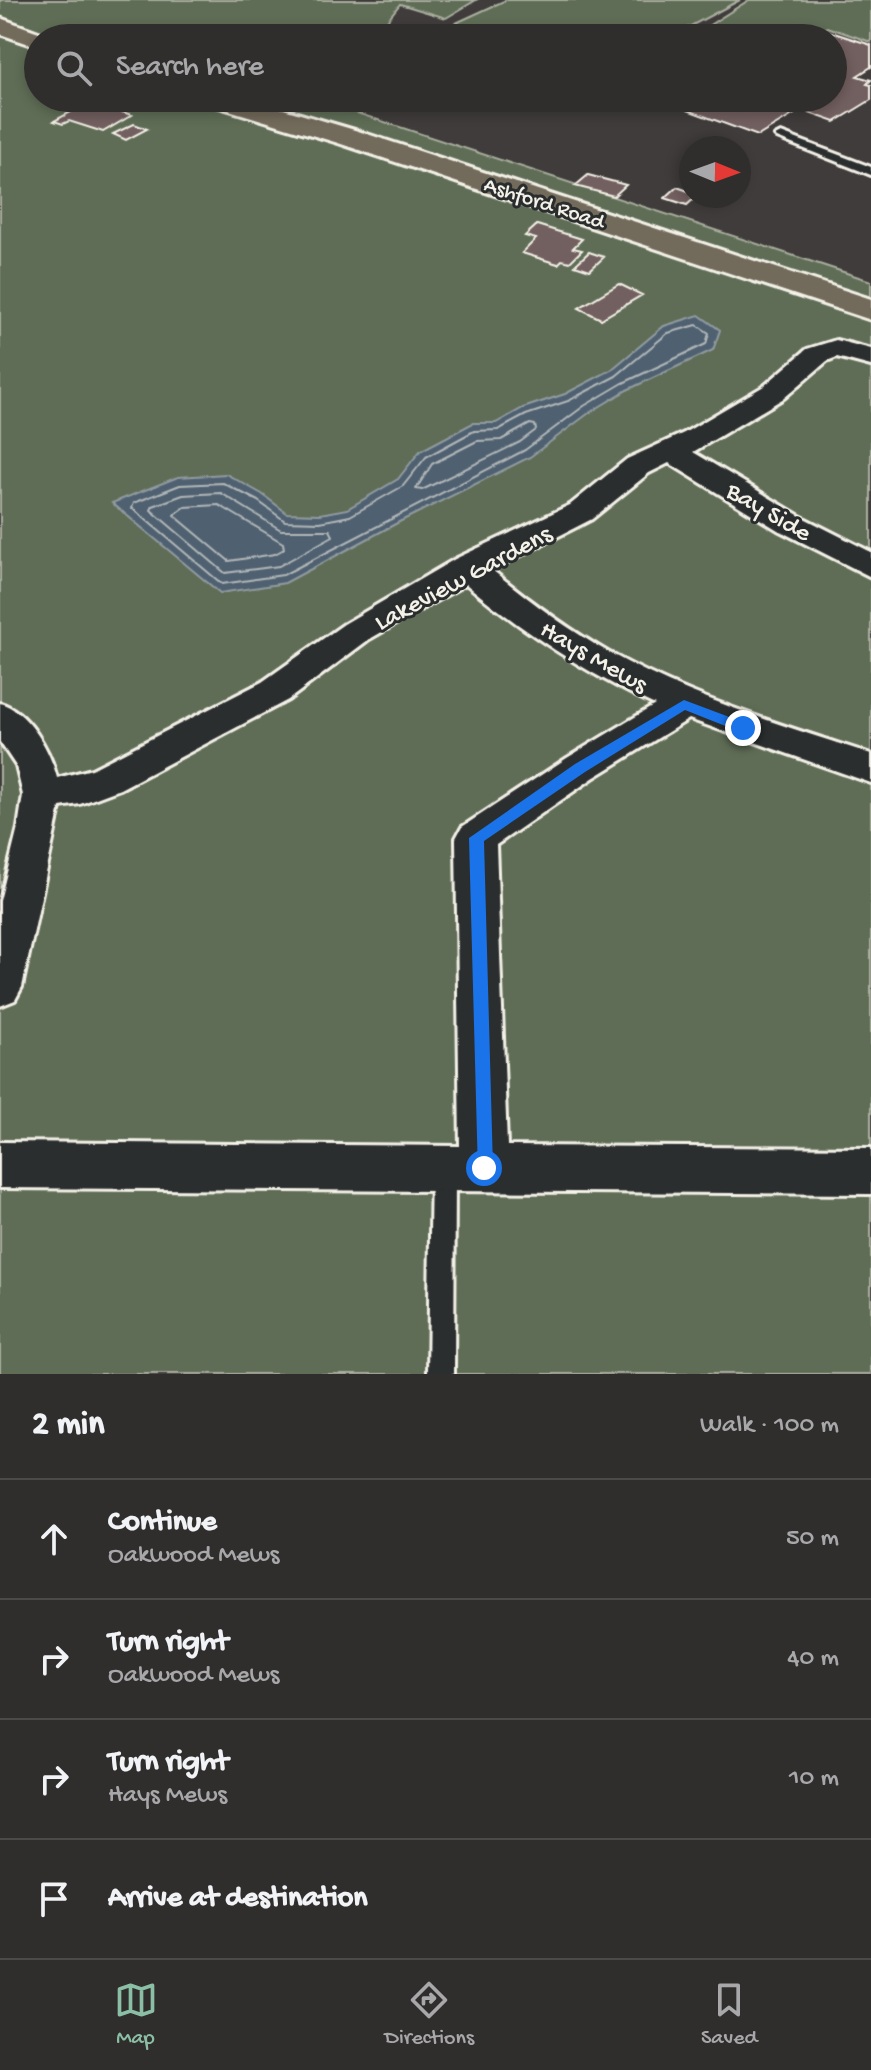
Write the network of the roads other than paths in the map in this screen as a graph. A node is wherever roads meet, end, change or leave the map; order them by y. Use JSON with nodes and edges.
{"nodes":[{"id":1,"x":0,"y":25,"type":"edge"},
{"id":2,"x":24,"y":34,"type":"edge"},
{"id":3,"x":263,"y":112,"type":"edge"},
{"id":4,"x":781,"y":136,"type":"dead end"},
{"id":5,"x":871,"y":171,"type":"edge"},
{"id":6,"x":871,"y":310,"type":"edge"},
{"id":7,"x":871,"y":358,"type":"edge"},
{"id":8,"x":670,"y":451,"type":"junction"},
{"id":9,"x":871,"y":566,"type":"edge"},
{"id":10,"x":467,"y":567,"type":"junction"},
{"id":11,"x":684,"y":705,"type":"junction"},
{"id":12,"x":0,"y":716,"type":"edge"},
{"id":13,"x":871,"y":769,"type":"edge"},
{"id":14,"x":42,"y":795,"type":"junction"},
{"id":15,"x":0,"y":987,"type":"edge"},
{"id":16,"x":0,"y":1165,"type":"edge"},
{"id":17,"x":463,"y":1168,"type":"junction"},
{"id":18,"x":871,"y":1171,"type":"edge"},
{"id":19,"x":441,"y":1374,"type":"edge"}],
"edges":[{"from":1,"to":2,"type":"main road"},
{"from":3,"to":6,"type":"main road","name":"Ashford Road"},
{"from":4,"to":5,"type":"lane"},
{"from":7,"to":8,"type":"street","name":"Lakeview Gardens"},
{"from":8,"to":9,"type":"street","name":"Bay Side"},
{"from":8,"to":10,"type":"street","name":"Lakeview Gardens"},
{"from":10,"to":11,"type":"street","name":"Hays Mews"},
{"from":10,"to":14,"type":"street","name":"Lakeview Gardens"},
{"from":11,"to":13,"type":"street","name":"Hays Mews"},
{"from":11,"to":17,"type":"street"},
{"from":12,"to":14,"type":"street"},
{"from":14,"to":15,"type":"street"},
{"from":16,"to":17,"type":"street"},
{"from":17,"to":18,"type":"street"},
{"from":17,"to":19,"type":"lane"}]}
